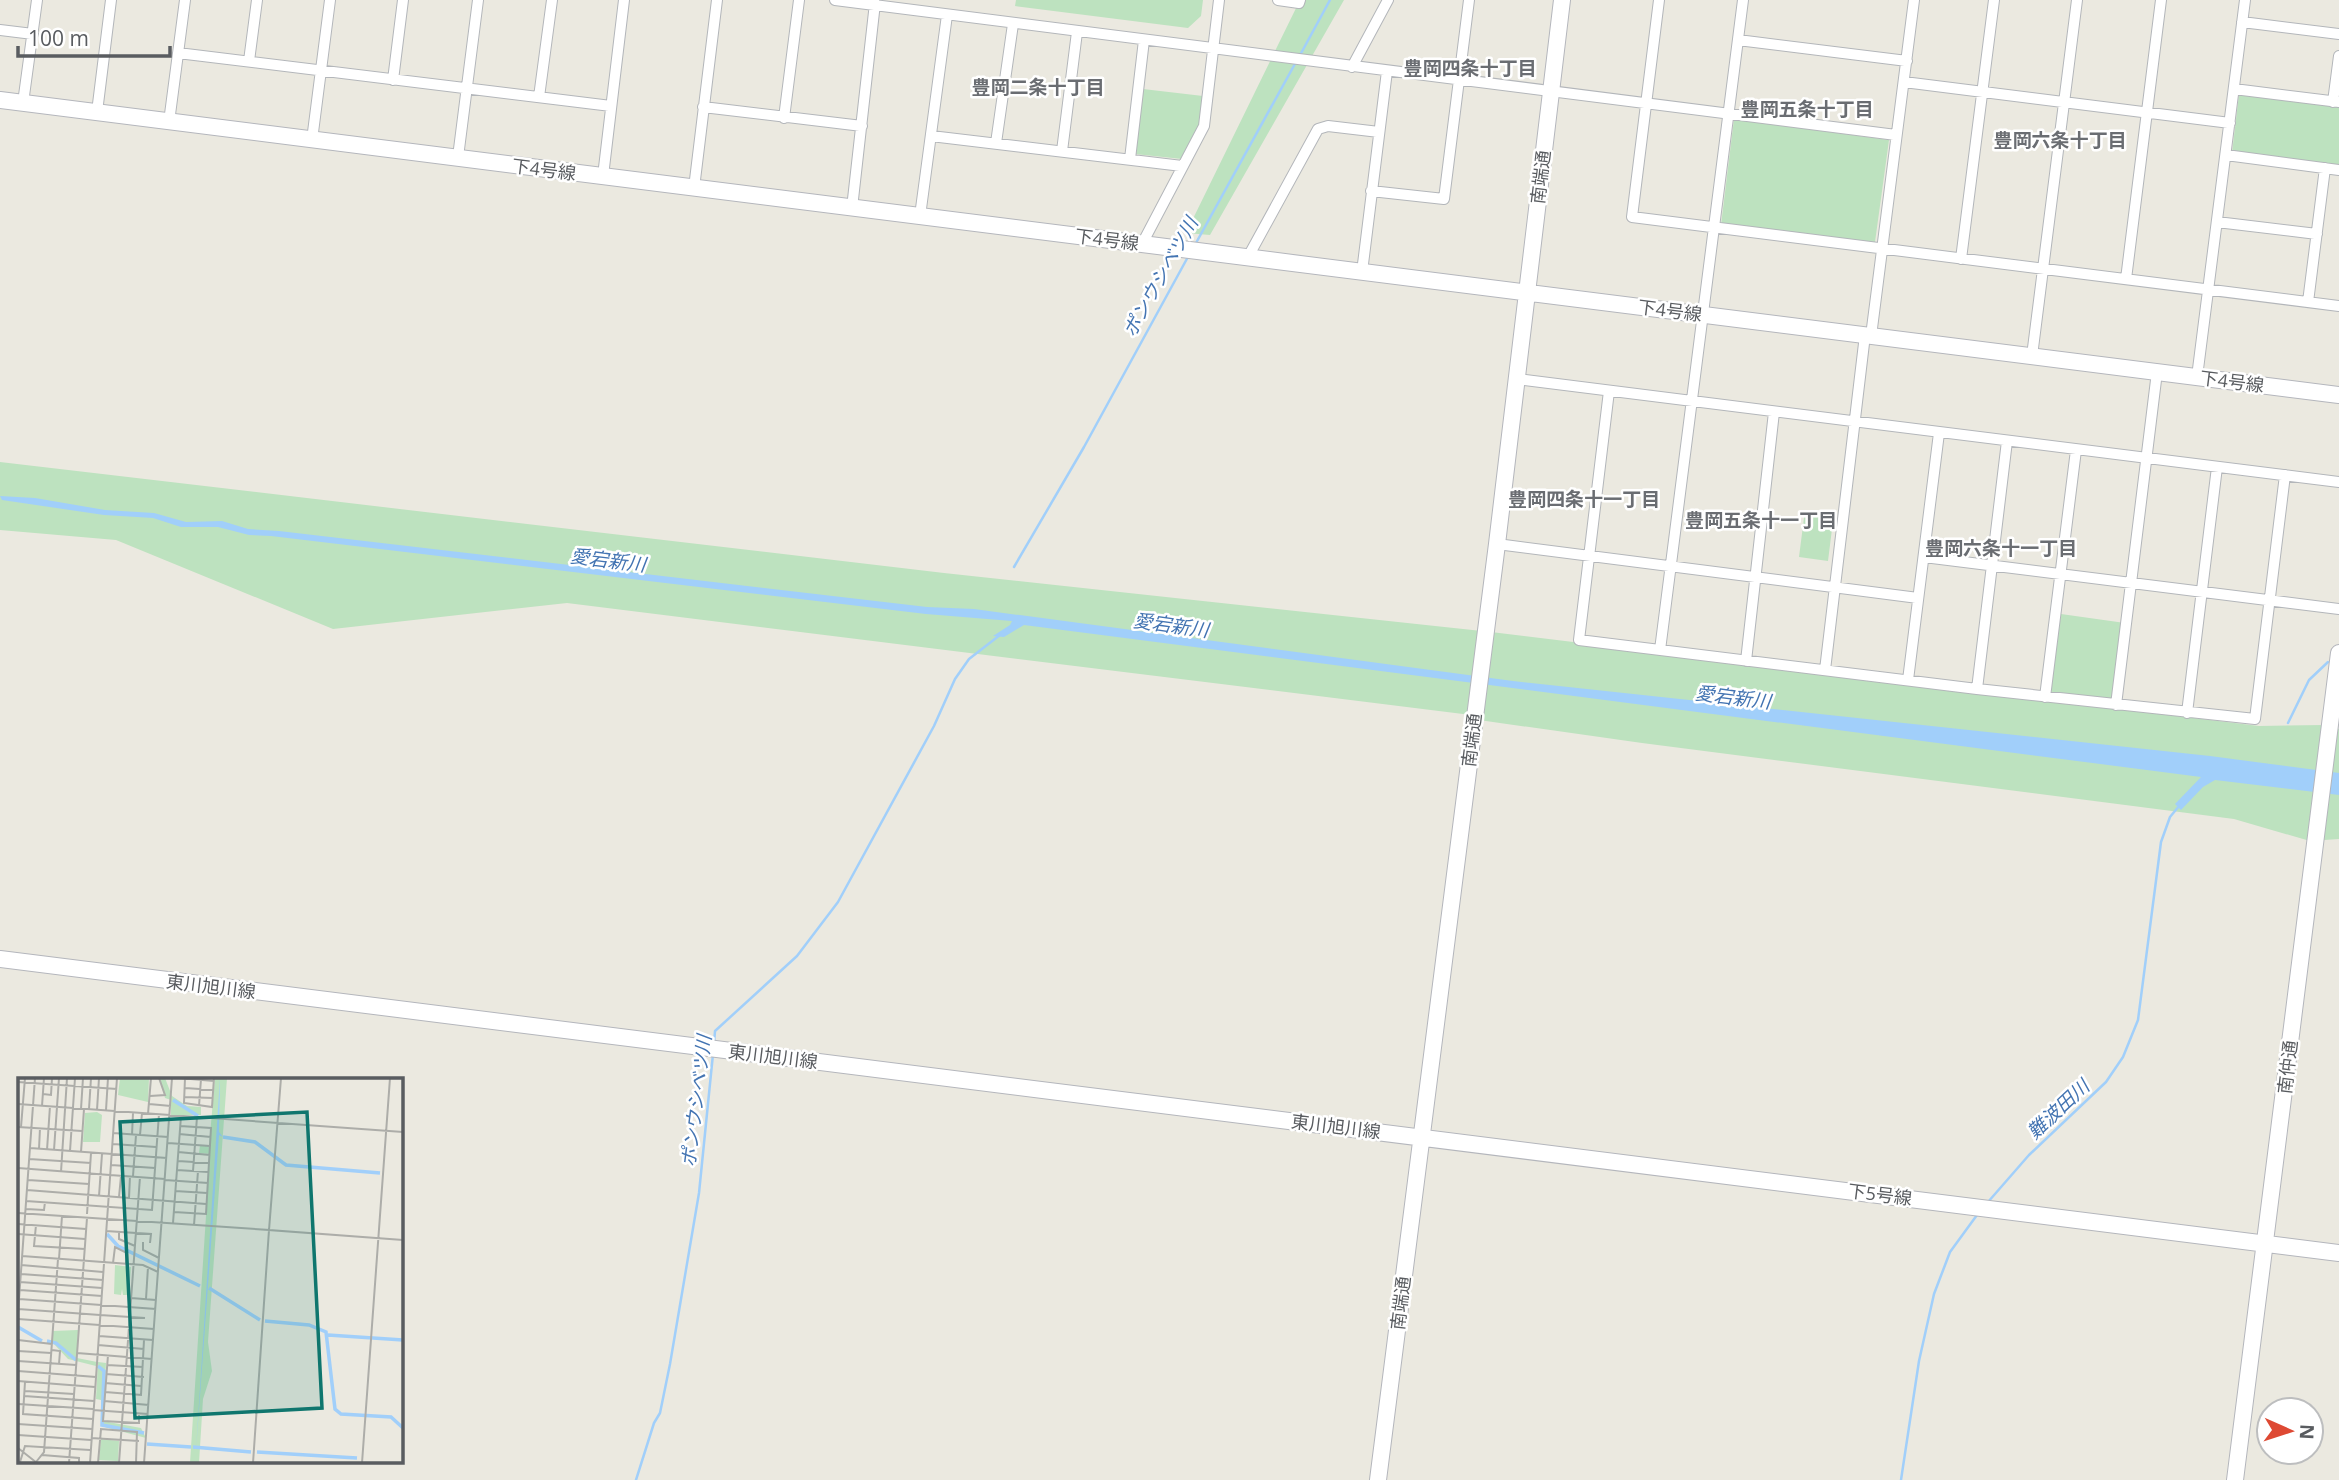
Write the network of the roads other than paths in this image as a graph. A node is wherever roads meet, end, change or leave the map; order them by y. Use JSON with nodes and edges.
{"nodes":[{"id":1,"x":37,"y":0,"type":"edge"},
{"id":2,"x":111,"y":0,"type":"edge"},
{"id":3,"x":185,"y":0,"type":"edge"},
{"id":4,"x":257,"y":0,"type":"edge"},
{"id":5,"x":330,"y":0,"type":"edge"},
{"id":6,"x":403,"y":0,"type":"edge"},
{"id":7,"x":478,"y":0,"type":"edge"},
{"id":8,"x":552,"y":0,"type":"edge"},
{"id":9,"x":624,"y":0,"type":"edge"},
{"id":10,"x":717,"y":0,"type":"edge"},
{"id":11,"x":799,"y":0,"type":"edge"},
{"id":12,"x":835,"y":0,"type":"edge"},
{"id":13,"x":1219,"y":0,"type":"edge"},
{"id":14,"x":1278,"y":0,"type":"edge"},
{"id":15,"x":1300,"y":0,"type":"edge"},
{"id":16,"x":1388,"y":0,"type":"edge"},
{"id":17,"x":1469,"y":0,"type":"edge"},
{"id":18,"x":1562,"y":0,"type":"edge"},
{"id":19,"x":1659,"y":0,"type":"edge"},
{"id":20,"x":1743,"y":0,"type":"edge"},
{"id":21,"x":1914,"y":0,"type":"edge"},
{"id":22,"x":1994,"y":0,"type":"edge"},
{"id":23,"x":2077,"y":0,"type":"edge"},
{"id":24,"x":2161,"y":0,"type":"edge"},
{"id":25,"x":2245,"y":0,"type":"edge"},
{"id":26,"x":875,"y":3,"type":"edge"},
{"id":27,"x":947,"y":15,"type":"junction"},
{"id":28,"x":2242,"y":22,"type":"junction"},
{"id":29,"x":1013,"y":24,"type":"junction"},
{"id":30,"x":0,"y":30,"type":"edge"},
{"id":31,"x":1077,"y":32,"type":"junction"},
{"id":32,"x":33,"y":34,"type":"junction"},
{"id":33,"x":2339,"y":34,"type":"edge"},
{"id":34,"x":1144,"y":40,"type":"junction"},
{"id":35,"x":1738,"y":40,"type":"junction"},
{"id":36,"x":1213,"y":49,"type":"junction"},
{"id":37,"x":178,"y":53,"type":"junction"},
{"id":38,"x":2339,"y":55,"type":"edge"},
{"id":39,"x":249,"y":61,"type":"junction"},
{"id":40,"x":1907,"y":61,"type":"junction"},
{"id":41,"x":1352,"y":67,"type":"junction"},
{"id":42,"x":321,"y":70,"type":"junction"},
{"id":43,"x":1387,"y":71,"type":"junction"},
{"id":44,"x":1458,"y":79,"type":"junction"},
{"id":45,"x":393,"y":80,"type":"junction"},
{"id":46,"x":1904,"y":82,"type":"junction"},
{"id":47,"x":466,"y":88,"type":"junction"},
{"id":48,"x":2234,"y":89,"type":"junction"},
{"id":49,"x":1982,"y":90,"type":"junction"},
{"id":50,"x":1551,"y":92,"type":"junction"},
{"id":51,"x":539,"y":97,"type":"junction"},
{"id":52,"x":0,"y":100,"type":"edge"},
{"id":53,"x":2064,"y":101,"type":"junction"},
{"id":54,"x":2336,"y":102,"type":"edge"},
{"id":55,"x":23,"y":103,"type":"junction"},
{"id":56,"x":1646,"y":103,"type":"junction"},
{"id":57,"x":611,"y":106,"type":"junction"},
{"id":58,"x":704,"y":107,"type":"junction"},
{"id":59,"x":2147,"y":111,"type":"junction"},
{"id":60,"x":97,"y":113,"type":"junction"},
{"id":61,"x":1728,"y":113,"type":"junction"},
{"id":62,"x":784,"y":118,"type":"junction"},
{"id":63,"x":169,"y":122,"type":"junction"},
{"id":64,"x":2230,"y":123,"type":"junction"},
{"id":65,"x":862,"y":126,"type":"junction"},
{"id":66,"x":1379,"y":132,"type":"junction"},
{"id":67,"x":1896,"y":135,"type":"junction"},
{"id":68,"x":931,"y":136,"type":"junction"},
{"id":69,"x":312,"y":140,"type":"junction"},
{"id":70,"x":996,"y":144,"type":"junction"},
{"id":71,"x":1062,"y":151,"type":"junction"},
{"id":72,"x":2226,"y":155,"type":"junction"},
{"id":73,"x":458,"y":157,"type":"junction"},
{"id":74,"x":1130,"y":159,"type":"junction"},
{"id":75,"x":1182,"y":166,"type":"junction"},
{"id":76,"x":2325,"y":168,"type":"junction"},
{"id":77,"x":2339,"y":170,"type":"edge"},
{"id":78,"x":603,"y":176,"type":"junction"},
{"id":79,"x":694,"y":188,"type":"junction"},
{"id":80,"x":1371,"y":191,"type":"junction"},
{"id":81,"x":852,"y":208,"type":"junction"},
{"id":82,"x":920,"y":216,"type":"junction"},
{"id":83,"x":2217,"y":222,"type":"junction"},
{"id":84,"x":1714,"y":228,"type":"junction"},
{"id":85,"x":2316,"y":234,"type":"junction"},
{"id":86,"x":1142,"y":244,"type":"junction"},
{"id":87,"x":1883,"y":249,"type":"junction"},
{"id":88,"x":1248,"y":257,"type":"junction"},
{"id":89,"x":1961,"y":259,"type":"junction"},
{"id":90,"x":2043,"y":269,"type":"junction"},
{"id":91,"x":1362,"y":272,"type":"junction"},
{"id":92,"x":2126,"y":279,"type":"junction"},
{"id":93,"x":2208,"y":290,"type":"junction"},
{"id":94,"x":1527,"y":292,"type":"junction"},
{"id":95,"x":2308,"y":303,"type":"junction"},
{"id":96,"x":2339,"y":306,"type":"edge"},
{"id":97,"x":1703,"y":314,"type":"junction"},
{"id":98,"x":1868,"y":335,"type":"junction"},
{"id":99,"x":2032,"y":356,"type":"junction"},
{"id":100,"x":2157,"y":372,"type":"junction"},
{"id":101,"x":2197,"y":377,"type":"junction"},
{"id":102,"x":1517,"y":379,"type":"junction"},
{"id":103,"x":1609,"y":391,"type":"junction"},
{"id":104,"x":2339,"y":395,"type":"edge"},
{"id":105,"x":1691,"y":401,"type":"junction"},
{"id":106,"x":1774,"y":412,"type":"junction"},
{"id":107,"x":1855,"y":421,"type":"junction"},
{"id":108,"x":1939,"y":433,"type":"junction"},
{"id":109,"x":2007,"y":441,"type":"junction"},
{"id":110,"x":2076,"y":450,"type":"junction"},
{"id":111,"x":2147,"y":458,"type":"junction"},
{"id":112,"x":2217,"y":467,"type":"junction"},
{"id":113,"x":2285,"y":475,"type":"junction"},
{"id":114,"x":2339,"y":482,"type":"edge"},
{"id":115,"x":1497,"y":544,"type":"junction"},
{"id":116,"x":1588,"y":556,"type":"junction"},
{"id":117,"x":1924,"y":557,"type":"junction"},
{"id":118,"x":1670,"y":566,"type":"junction"},
{"id":119,"x":1992,"y":566,"type":"junction"},
{"id":120,"x":2060,"y":575,"type":"junction"},
{"id":121,"x":1754,"y":577,"type":"junction"},
{"id":122,"x":2131,"y":583,"type":"junction"},
{"id":123,"x":1834,"y":587,"type":"junction"},
{"id":124,"x":2202,"y":592,"type":"junction"},
{"id":125,"x":1917,"y":598,"type":"junction"},
{"id":126,"x":2269,"y":601,"type":"junction"},
{"id":127,"x":2339,"y":609,"type":"edge"},
{"id":128,"x":1660,"y":650,"type":"junction"},
{"id":129,"x":2339,"y":653,"type":"edge"},
{"id":130,"x":1746,"y":661,"type":"junction"},
{"id":131,"x":1825,"y":670,"type":"junction"},
{"id":132,"x":1908,"y":680,"type":"junction"},
{"id":133,"x":1977,"y":689,"type":"junction"},
{"id":134,"x":2045,"y":696,"type":"junction"},
{"id":135,"x":2116,"y":705,"type":"junction"},
{"id":136,"x":2187,"y":713,"type":"junction"},
{"id":137,"x":0,"y":960,"type":"edge"},
{"id":138,"x":1421,"y":1137,"type":"junction"},
{"id":139,"x":2264,"y":1244,"type":"junction"},
{"id":140,"x":2339,"y":1253,"type":"edge"},
{"id":141,"x":1378,"y":1480,"type":"edge"},
{"id":142,"x":2235,"y":1480,"type":"edge"}],
"edges":[{"from":1,"to":32,"type":"street"},
{"from":2,"to":60,"type":"street"},
{"from":3,"to":37,"type":"street"},
{"from":4,"to":39,"type":"street"},
{"from":5,"to":42,"type":"street"},
{"from":6,"to":45,"type":"street"},
{"from":7,"to":47,"type":"street"},
{"from":8,"to":51,"type":"street"},
{"from":9,"to":57,"type":"street"},
{"from":10,"to":58,"type":"street"},
{"from":11,"to":62,"type":"street"},
{"from":12,"to":26,"type":"street"},
{"from":13,"to":36,"type":"street"},
{"from":14,"to":15,"type":"street"},
{"from":16,"to":41,"type":"street"},
{"from":17,"to":44,"type":"street"},
{"from":18,"to":50,"type":"street","name":"南端通"},
{"from":19,"to":56,"type":"street"},
{"from":20,"to":35,"type":"street"},
{"from":21,"to":40,"type":"street"},
{"from":22,"to":49,"type":"street"},
{"from":23,"to":53,"type":"street"},
{"from":24,"to":59,"type":"street"},
{"from":25,"to":28,"type":"street"},
{"from":26,"to":27,"type":"street"},
{"from":26,"to":65,"type":"street"},
{"from":27,"to":29,"type":"street"},
{"from":27,"to":68,"type":"street"},
{"from":28,"to":33,"type":"street"},
{"from":28,"to":48,"type":"street"},
{"from":29,"to":31,"type":"street"},
{"from":29,"to":70,"type":"street"},
{"from":30,"to":32,"type":"street"},
{"from":31,"to":34,"type":"street"},
{"from":31,"to":71,"type":"street"},
{"from":32,"to":55,"type":"street"},
{"from":34,"to":36,"type":"street"},
{"from":34,"to":74,"type":"street"},
{"from":35,"to":40,"type":"street"},
{"from":35,"to":61,"type":"street"},
{"from":36,"to":41,"type":"street"},
{"from":36,"to":75,"type":"street"},
{"from":37,"to":39,"type":"street"},
{"from":37,"to":63,"type":"street"},
{"from":38,"to":54,"type":"street"},
{"from":39,"to":42,"type":"street"},
{"from":40,"to":46,"type":"street"},
{"from":41,"to":43,"type":"street"},
{"from":42,"to":45,"type":"street"},
{"from":42,"to":69,"type":"street"},
{"from":43,"to":44,"type":"street"},
{"from":43,"to":66,"type":"street"},
{"from":44,"to":50,"type":"street"},
{"from":44,"to":80,"type":"street"},
{"from":45,"to":47,"type":"street"},
{"from":46,"to":49,"type":"street"},
{"from":46,"to":67,"type":"street"},
{"from":47,"to":51,"type":"street"},
{"from":47,"to":73,"type":"street"},
{"from":48,"to":54,"type":"street"},
{"from":48,"to":64,"type":"street"},
{"from":49,"to":53,"type":"street"},
{"from":49,"to":89,"type":"street"},
{"from":50,"to":56,"type":"street"},
{"from":50,"to":94,"type":"street","name":"南端通"},
{"from":51,"to":57,"type":"street"},
{"from":52,"to":55,"type":"street","name":"下4号線"},
{"from":53,"to":59,"type":"street"},
{"from":53,"to":90,"type":"street"},
{"from":55,"to":60,"type":"street","name":"下4号線"},
{"from":56,"to":61,"type":"street"},
{"from":56,"to":84,"type":"street"},
{"from":57,"to":78,"type":"street"},
{"from":58,"to":62,"type":"street"},
{"from":58,"to":79,"type":"street"},
{"from":59,"to":64,"type":"street"},
{"from":59,"to":92,"type":"street"},
{"from":60,"to":63,"type":"street","name":"下4号線"},
{"from":61,"to":67,"type":"street"},
{"from":61,"to":84,"type":"street"},
{"from":62,"to":65,"type":"street"},
{"from":63,"to":69,"type":"street","name":"下4号線"},
{"from":64,"to":72,"type":"street"},
{"from":65,"to":81,"type":"street"},
{"from":66,"to":80,"type":"street"},
{"from":66,"to":88,"type":"street"},
{"from":67,"to":87,"type":"street"},
{"from":68,"to":70,"type":"street"},
{"from":68,"to":82,"type":"street"},
{"from":69,"to":73,"type":"street","name":"下4号線"},
{"from":70,"to":71,"type":"street"},
{"from":71,"to":74,"type":"street"},
{"from":72,"to":76,"type":"street"},
{"from":72,"to":83,"type":"street"},
{"from":73,"to":78,"type":"street","name":"下4号線"},
{"from":74,"to":75,"type":"street"},
{"from":75,"to":86,"type":"street"},
{"from":76,"to":77,"type":"street"},
{"from":76,"to":85,"type":"street"},
{"from":78,"to":79,"type":"street","name":"下4号線"},
{"from":79,"to":81,"type":"street","name":"下4号線"},
{"from":80,"to":91,"type":"street"},
{"from":81,"to":82,"type":"street","name":"下4号線"},
{"from":82,"to":86,"type":"street","name":"下4号線"},
{"from":83,"to":85,"type":"street"},
{"from":83,"to":93,"type":"street"},
{"from":84,"to":87,"type":"street"},
{"from":84,"to":97,"type":"street"},
{"from":85,"to":95,"type":"street"},
{"from":86,"to":88,"type":"street","name":"下4号線"},
{"from":87,"to":89,"type":"street"},
{"from":87,"to":98,"type":"street"},
{"from":88,"to":91,"type":"street","name":"下4号線"},
{"from":89,"to":90,"type":"street"},
{"from":90,"to":92,"type":"street"},
{"from":90,"to":99,"type":"street"},
{"from":91,"to":94,"type":"street","name":"下4号線"},
{"from":92,"to":93,"type":"street"},
{"from":93,"to":95,"type":"street"},
{"from":93,"to":101,"type":"street"},
{"from":94,"to":97,"type":"street","name":"下4号線"},
{"from":94,"to":102,"type":"street","name":"南端通"},
{"from":95,"to":96,"type":"street"},
{"from":97,"to":98,"type":"street","name":"下4号線"},
{"from":97,"to":105,"type":"street"},
{"from":98,"to":99,"type":"street","name":"下4号線"},
{"from":98,"to":107,"type":"street"},
{"from":99,"to":100,"type":"street","name":"下4号線"},
{"from":100,"to":101,"type":"street","name":"下4号線"},
{"from":100,"to":111,"type":"street"},
{"from":101,"to":104,"type":"street","name":"下4号線"},
{"from":102,"to":103,"type":"street"},
{"from":102,"to":115,"type":"street","name":"南端通"},
{"from":103,"to":105,"type":"street"},
{"from":103,"to":116,"type":"street"},
{"from":105,"to":106,"type":"street"},
{"from":105,"to":118,"type":"street"},
{"from":106,"to":107,"type":"street"},
{"from":106,"to":121,"type":"street"},
{"from":107,"to":108,"type":"street"},
{"from":107,"to":123,"type":"street"},
{"from":108,"to":109,"type":"street"},
{"from":108,"to":117,"type":"street"},
{"from":109,"to":110,"type":"street"},
{"from":109,"to":119,"type":"street"},
{"from":110,"to":111,"type":"street"},
{"from":110,"to":120,"type":"street"},
{"from":111,"to":112,"type":"street"},
{"from":111,"to":122,"type":"street"},
{"from":112,"to":113,"type":"street"},
{"from":112,"to":124,"type":"street"},
{"from":113,"to":114,"type":"street"},
{"from":113,"to":126,"type":"street"},
{"from":115,"to":116,"type":"street"},
{"from":115,"to":138,"type":"street","name":"南端通"},
{"from":116,"to":118,"type":"street"},
{"from":116,"to":128,"type":"street"},
{"from":117,"to":119,"type":"street"},
{"from":117,"to":125,"type":"street"},
{"from":118,"to":121,"type":"street"},
{"from":118,"to":128,"type":"street"},
{"from":119,"to":120,"type":"street"},
{"from":119,"to":133,"type":"street"},
{"from":120,"to":122,"type":"street"},
{"from":120,"to":134,"type":"street"},
{"from":121,"to":123,"type":"street"},
{"from":121,"to":130,"type":"street"},
{"from":122,"to":124,"type":"street"},
{"from":122,"to":135,"type":"street"},
{"from":123,"to":125,"type":"street"},
{"from":123,"to":131,"type":"street"},
{"from":124,"to":126,"type":"street"},
{"from":124,"to":136,"type":"street"},
{"from":125,"to":132,"type":"street"},
{"from":126,"to":127,"type":"street"},
{"from":126,"to":136,"type":"street"},
{"from":128,"to":130,"type":"street"},
{"from":129,"to":139,"type":"street","name":"南仲通"},
{"from":130,"to":131,"type":"street"},
{"from":131,"to":132,"type":"street"},
{"from":132,"to":133,"type":"street"},
{"from":133,"to":134,"type":"street"},
{"from":134,"to":135,"type":"street"},
{"from":135,"to":136,"type":"street"},
{"from":137,"to":138,"type":"street","name":"東川旭川線"},
{"from":138,"to":139,"type":"street","name":"下5号線"},
{"from":138,"to":141,"type":"street","name":"南端通"},
{"from":139,"to":140,"type":"street","name":"下5号線"},
{"from":139,"to":142,"type":"street","name":"南仲通"}]}
